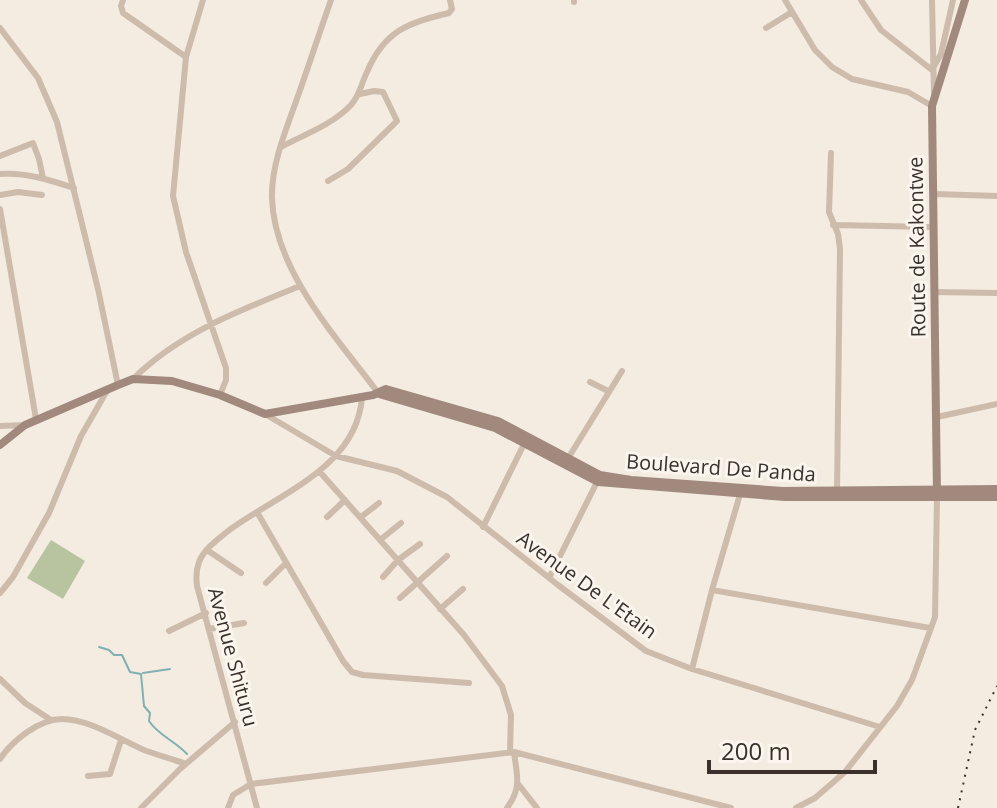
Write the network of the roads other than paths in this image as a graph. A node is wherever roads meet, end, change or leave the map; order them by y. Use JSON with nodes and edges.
{"nodes":[{"id":1,"x":123,"y":0,"type":"edge"},
{"id":2,"x":203,"y":0,"type":"edge"},
{"id":3,"x":331,"y":0,"type":"edge"},
{"id":4,"x":450,"y":0,"type":"edge"},
{"id":5,"x":785,"y":0,"type":"edge"},
{"id":6,"x":861,"y":0,"type":"edge"},
{"id":7,"x":932,"y":0,"type":"edge"},
{"id":8,"x":953,"y":0,"type":"edge"},
{"id":9,"x":965,"y":0,"type":"edge"},
{"id":10,"x":792,"y":12,"type":"junction"},
{"id":11,"x":0,"y":28,"type":"edge"},
{"id":12,"x":766,"y":28,"type":"dead end"},
{"id":13,"x":186,"y":57,"type":"junction"},
{"id":14,"x":932,"y":70,"type":"junction"},
{"id":15,"x":360,"y":94,"type":"junction"},
{"id":16,"x":934,"y":94,"type":"junction"},
{"id":17,"x":932,"y":106,"type":"junction"},
{"id":18,"x":281,"y":147,"type":"junction"},
{"id":19,"x":831,"y":153,"type":"dead end"},
{"id":20,"x":0,"y":156,"type":"edge"},
{"id":21,"x":0,"y":174,"type":"edge"},
{"id":22,"x":43,"y":178,"type":"junction"},
{"id":23,"x":328,"y":181,"type":"dead end"},
{"id":24,"x":74,"y":188,"type":"junction"},
{"id":25,"x":934,"y":194,"type":"junction"},
{"id":26,"x":0,"y":195,"type":"edge"},
{"id":27,"x":42,"y":195,"type":"dead end"},
{"id":28,"x":997,"y":196,"type":"edge"},
{"id":29,"x":0,"y":209,"type":"edge"},
{"id":30,"x":833,"y":225,"type":"junction"},
{"id":31,"x":933,"y":227,"type":"junction"},
{"id":32,"x":300,"y":286,"type":"junction"},
{"id":33,"x":934,"y":292,"type":"junction"},
{"id":34,"x":997,"y":293,"type":"edge"},
{"id":35,"x":211,"y":324,"type":"junction"},
{"id":36,"x":622,"y":371,"type":"dead end"},
{"id":37,"x":133,"y":379,"type":"junction"},
{"id":38,"x":590,"y":382,"type":"dead end"},
{"id":39,"x":118,"y":385,"type":"junction"},
{"id":40,"x":108,"y":389,"type":"junction"},
{"id":41,"x":608,"y":391,"type":"junction"},
{"id":42,"x":379,"y":394,"type":"junction"},
{"id":43,"x":220,"y":395,"type":"junction"},
{"id":44,"x":362,"y":397,"type":"junction"},
{"id":45,"x":997,"y":404,"type":"edge"},
{"id":46,"x":265,"y":414,"type":"junction"},
{"id":47,"x":937,"y":417,"type":"junction"},
{"id":48,"x":36,"y":419,"type":"junction"},
{"id":49,"x":25,"y":425,"type":"junction"},
{"id":50,"x":0,"y":426,"type":"edge"},
{"id":51,"x":526,"y":439,"type":"junction"},
{"id":52,"x":0,"y":445,"type":"edge"},
{"id":53,"x":336,"y":456,"type":"junction"},
{"id":54,"x":569,"y":458,"type":"junction"},
{"id":55,"x":563,"y":466,"type":"junction"},
{"id":56,"x":319,"y":471,"type":"junction"},
{"id":57,"x":599,"y":478,"type":"junction"},
{"id":58,"x":997,"y":489,"type":"edge"},
{"id":59,"x":741,"y":491,"type":"junction"},
{"id":60,"x":837,"y":493,"type":"junction"},
{"id":61,"x":937,"y":494,"type":"junction"},
{"id":62,"x":997,"y":497,"type":"edge"},
{"id":63,"x":345,"y":500,"type":"junction"},
{"id":64,"x":379,"y":503,"type":"dead end"},
{"id":65,"x":257,"y":512,"type":"junction"},
{"id":66,"x":327,"y":517,"type":"dead end"},
{"id":67,"x":361,"y":517,"type":"junction"},
{"id":68,"x":401,"y":523,"type":"dead end"},
{"id":69,"x":483,"y":527,"type":"junction"},
{"id":70,"x":380,"y":540,"type":"junction"},
{"id":71,"x":420,"y":544,"type":"dead end"},
{"id":72,"x":207,"y":550,"type":"junction"},
{"id":73,"x":447,"y":556,"type":"dead end"},
{"id":74,"x":398,"y":560,"type":"junction"},
{"id":75,"x":286,"y":563,"type":"junction"},
{"id":76,"x":241,"y":573,"type":"dead end"},
{"id":77,"x":383,"y":577,"type":"dead end"},
{"id":78,"x":549,"y":578,"type":"junction"},
{"id":79,"x":417,"y":582,"type":"junction"},
{"id":80,"x":266,"y":583,"type":"dead end"},
{"id":81,"x":463,"y":589,"type":"dead end"},
{"id":82,"x":712,"y":590,"type":"junction"},
{"id":83,"x":0,"y":593,"type":"edge"},
{"id":84,"x":400,"y":598,"type":"dead end"},
{"id":85,"x":440,"y":609,"type":"junction"},
{"id":86,"x":206,"y":613,"type":"junction"},
{"id":87,"x":244,"y":623,"type":"dead end"},
{"id":88,"x":930,"y":628,"type":"junction"},
{"id":89,"x":209,"y":629,"type":"junction"},
{"id":90,"x":169,"y":631,"type":"dead end"},
{"id":91,"x":692,"y":669,"type":"junction"},
{"id":92,"x":0,"y":679,"type":"edge"},
{"id":93,"x":469,"y":683,"type":"dead end"},
{"id":94,"x":51,"y":720,"type":"junction"},
{"id":95,"x":235,"y":722,"type":"junction"},
{"id":96,"x":880,"y":727,"type":"junction"},
{"id":97,"x":121,"y":740,"type":"junction"},
{"id":98,"x":512,"y":752,"type":"junction"},
{"id":99,"x":0,"y":759,"type":"edge"},
{"id":100,"x":186,"y":764,"type":"junction"},
{"id":101,"x":88,"y":776,"type":"dead end"},
{"id":102,"x":251,"y":784,"type":"junction"},
{"id":103,"x":519,"y":785,"type":"junction"},
{"id":104,"x":141,"y":808,"type":"edge"},
{"id":105,"x":228,"y":808,"type":"edge"},
{"id":106,"x":257,"y":808,"type":"edge"},
{"id":107,"x":507,"y":808,"type":"edge"},
{"id":108,"x":537,"y":808,"type":"edge"},
{"id":109,"x":731,"y":808,"type":"edge"},
{"id":110,"x":796,"y":808,"type":"edge"}],
"edges":[{"from":1,"to":13,"type":"street"},
{"from":2,"to":13,"type":"street"},
{"from":3,"to":18,"type":"street"},
{"from":4,"to":15,"type":"street"},
{"from":5,"to":10,"type":"street"},
{"from":6,"to":14,"type":"street"},
{"from":7,"to":14,"type":"street"},
{"from":8,"to":14,"type":"street"},
{"from":9,"to":16,"type":"street","name":"Route de Kakontwe"},
{"from":10,"to":12,"type":"street"},
{"from":10,"to":17,"type":"street"},
{"from":11,"to":24,"type":"street"},
{"from":13,"to":35,"type":"street"},
{"from":14,"to":16,"type":"street"},
{"from":15,"to":18,"type":"street"},
{"from":15,"to":23,"type":"street"},
{"from":16,"to":17,"type":"street","name":"Route de Kakontwe"},
{"from":17,"to":25,"type":"street","name":"Route de Kakontwe"},
{"from":18,"to":32,"type":"street"},
{"from":19,"to":30,"type":"street"},
{"from":20,"to":22,"type":"street"},
{"from":21,"to":22,"type":"street"},
{"from":22,"to":24,"type":"street"},
{"from":24,"to":39,"type":"street"},
{"from":25,"to":28,"type":"street"},
{"from":25,"to":31,"type":"street","name":"Route de Kakontwe"},
{"from":26,"to":27,"type":"street"},
{"from":29,"to":48,"type":"street"},
{"from":30,"to":31,"type":"street"},
{"from":30,"to":60,"type":"street"},
{"from":31,"to":33,"type":"street","name":"Route de Kakontwe"},
{"from":32,"to":35,"type":"street"},
{"from":32,"to":42,"type":"street"},
{"from":33,"to":34,"type":"street"},
{"from":33,"to":47,"type":"street","name":"Route de Kakontwe"},
{"from":35,"to":37,"type":"street"},
{"from":35,"to":43,"type":"street"},
{"from":36,"to":41,"type":"street"},
{"from":37,"to":39,"type":"street"},
{"from":37,"to":43,"type":"street"},
{"from":38,"to":41,"type":"street"},
{"from":39,"to":40,"type":"street"},
{"from":40,"to":48,"type":"street"},
{"from":40,"to":83,"type":"street"},
{"from":41,"to":54,"type":"street"},
{"from":42,"to":44,"type":"street","name":"Boulevard De Panda"},
{"from":42,"to":51,"type":"street","name":"Boulevard De Panda"},
{"from":43,"to":46,"type":"street"},
{"from":44,"to":46,"type":"street","name":"Boulevard De Panda"},
{"from":44,"to":53,"type":"street"},
{"from":45,"to":47,"type":"street"},
{"from":46,"to":53,"type":"street","name":"Avenue De L'Etain"},
{"from":47,"to":61,"type":"street","name":"Route de Kakontwe"},
{"from":48,"to":49,"type":"street"},
{"from":49,"to":50,"type":"street"},
{"from":49,"to":52,"type":"street"},
{"from":51,"to":54,"type":"street","name":"Boulevard De Panda"},
{"from":51,"to":55,"type":"street","name":"Boulevard De Panda"},
{"from":51,"to":69,"type":"street"},
{"from":53,"to":56,"type":"street"},
{"from":53,"to":69,"type":"street","name":"Avenue De L'Etain"},
{"from":54,"to":55,"type":"street"},
{"from":54,"to":57,"type":"street","name":"Boulevard De Panda"},
{"from":55,"to":57,"type":"street","name":"Boulevard De Panda"},
{"from":56,"to":63,"type":"street"},
{"from":56,"to":65,"type":"street"},
{"from":57,"to":59,"type":"street","name":"Boulevard De Panda"},
{"from":57,"to":78,"type":"street"},
{"from":58,"to":61,"type":"street"},
{"from":59,"to":60,"type":"street","name":"Boulevard De Panda"},
{"from":59,"to":82,"type":"street"},
{"from":60,"to":61,"type":"street","name":"Boulevard De Panda"},
{"from":61,"to":62,"type":"street"},
{"from":61,"to":88,"type":"street"},
{"from":63,"to":66,"type":"street"},
{"from":63,"to":67,"type":"street"},
{"from":64,"to":67,"type":"street"},
{"from":65,"to":72,"type":"street"},
{"from":65,"to":75,"type":"street"},
{"from":67,"to":70,"type":"street"},
{"from":68,"to":70,"type":"street"},
{"from":69,"to":78,"type":"street","name":"Avenue De L'Etain"},
{"from":70,"to":74,"type":"street"},
{"from":71,"to":74,"type":"street"},
{"from":72,"to":76,"type":"street"},
{"from":72,"to":86,"type":"street","name":"Avenue Shituru"},
{"from":73,"to":79,"type":"street"},
{"from":74,"to":77,"type":"street"},
{"from":74,"to":79,"type":"street"},
{"from":75,"to":80,"type":"street"},
{"from":75,"to":93,"type":"street"},
{"from":78,"to":91,"type":"street","name":"Avenue De L'Etain"},
{"from":79,"to":84,"type":"street"},
{"from":79,"to":85,"type":"street"},
{"from":81,"to":85,"type":"street"},
{"from":82,"to":88,"type":"street"},
{"from":82,"to":91,"type":"street"},
{"from":85,"to":98,"type":"street"},
{"from":86,"to":89,"type":"street","name":"Avenue Shituru"},
{"from":86,"to":90,"type":"street"},
{"from":87,"to":89,"type":"street"},
{"from":88,"to":96,"type":"street"},
{"from":89,"to":95,"type":"street","name":"Avenue Shituru"},
{"from":91,"to":96,"type":"street","name":"Avenue De L'Etain"},
{"from":92,"to":94,"type":"street"},
{"from":94,"to":97,"type":"street"},
{"from":94,"to":99,"type":"street"},
{"from":95,"to":100,"type":"street"},
{"from":95,"to":102,"type":"street","name":"Avenue Shituru"},
{"from":96,"to":110,"type":"street"},
{"from":97,"to":100,"type":"street"},
{"from":97,"to":101,"type":"street"},
{"from":98,"to":102,"type":"street"},
{"from":98,"to":103,"type":"street"},
{"from":98,"to":109,"type":"street"},
{"from":100,"to":104,"type":"street"},
{"from":102,"to":105,"type":"street"},
{"from":102,"to":106,"type":"street","name":"Avenue Shituru"},
{"from":103,"to":107,"type":"street"},
{"from":103,"to":108,"type":"street"}]}
